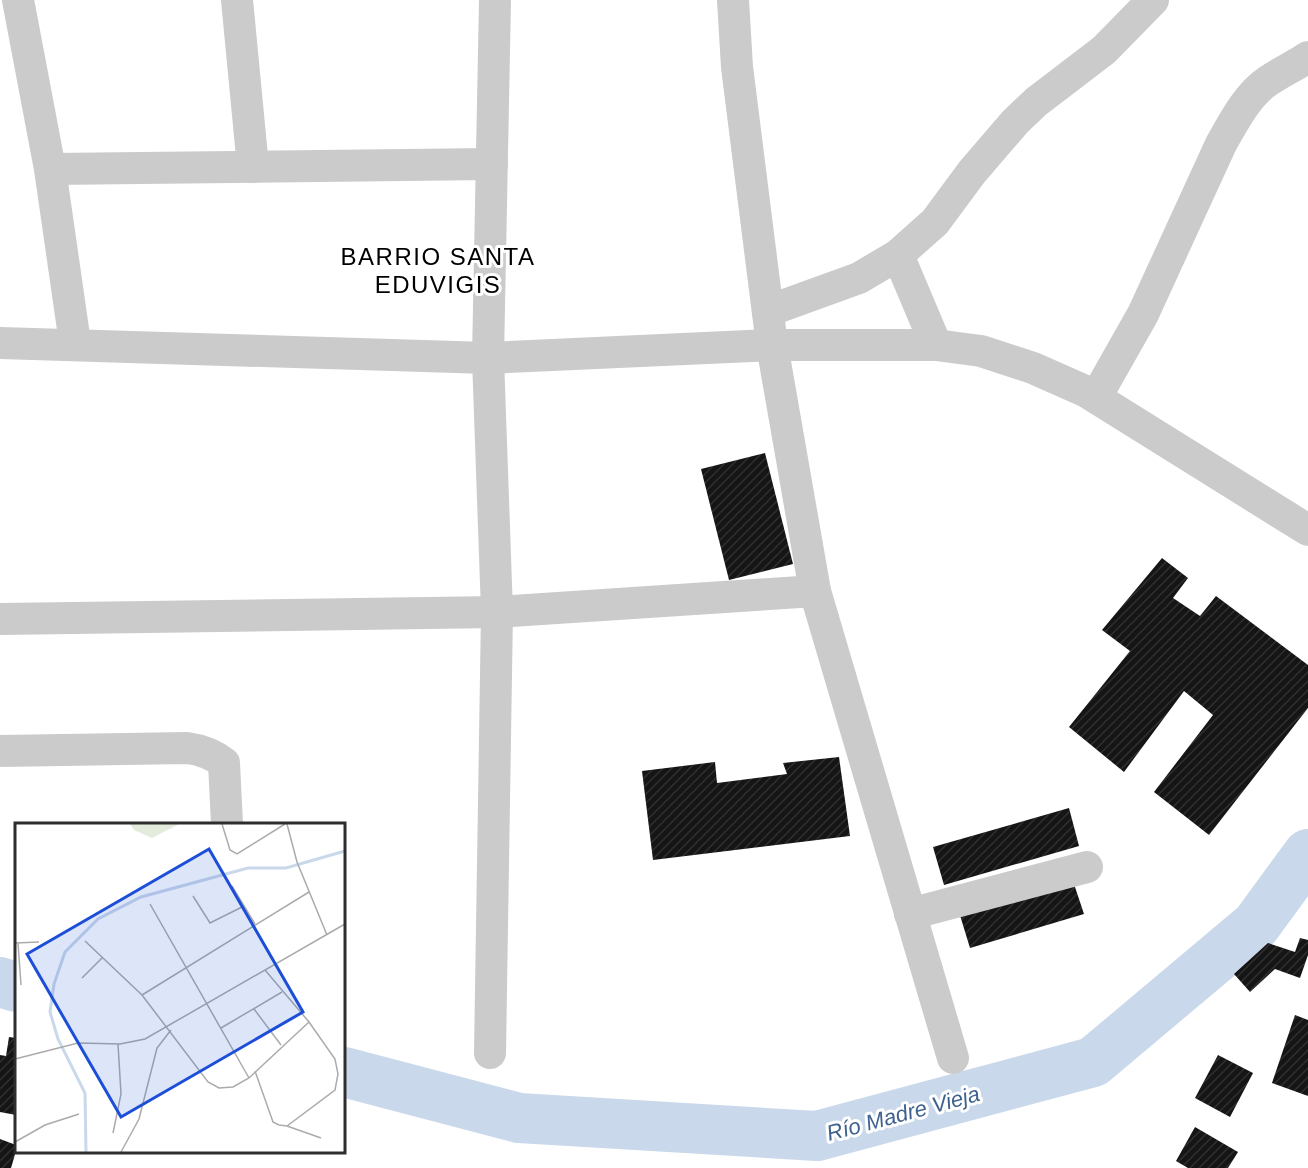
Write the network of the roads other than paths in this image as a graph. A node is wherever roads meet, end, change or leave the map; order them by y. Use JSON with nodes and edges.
{"nodes":[{"id":1,"x":18,"y":0,"type":"edge"},
{"id":2,"x":237,"y":0,"type":"edge"},
{"id":3,"x":495,"y":0,"type":"edge"},
{"id":4,"x":733,"y":0,"type":"edge"},
{"id":5,"x":1153,"y":0,"type":"edge"},
{"id":6,"x":1308,"y":57,"type":"edge"},
{"id":7,"x":492,"y":164,"type":"junction"},
{"id":8,"x":253,"y":167,"type":"junction"},
{"id":9,"x":50,"y":169,"type":"junction"},
{"id":10,"x":898,"y":255,"type":"junction"},
{"id":11,"x":768,"y":311,"type":"junction"},
{"id":12,"x":0,"y":343,"type":"edge"},
{"id":13,"x":75,"y":344,"type":"junction"},
{"id":14,"x":772,"y":345,"type":"junction"},
{"id":15,"x":936,"y":345,"type":"junction"},
{"id":16,"x":488,"y":358,"type":"junction"},
{"id":17,"x":1096,"y":398,"type":"junction"},
{"id":18,"x":1308,"y":530,"type":"edge"},
{"id":19,"x":814,"y":591,"type":"junction"},
{"id":20,"x":496,"y":612,"type":"junction"},
{"id":21,"x":0,"y":619,"type":"edge"},
{"id":22,"x":0,"y":751,"type":"edge"},
{"id":23,"x":227,"y":823,"type":"edge"},
{"id":24,"x":1087,"y":867,"type":"dead end"},
{"id":25,"x":910,"y":914,"type":"junction"},
{"id":26,"x":490,"y":1053,"type":"dead end"},
{"id":27,"x":953,"y":1058,"type":"dead end"}],
"edges":[{"from":1,"to":9,"type":"street"},
{"from":2,"to":8,"type":"street"},
{"from":3,"to":7,"type":"street"},
{"from":4,"to":11,"type":"street"},
{"from":5,"to":10,"type":"street"},
{"from":6,"to":17,"type":"street"},
{"from":7,"to":8,"type":"street"},
{"from":7,"to":16,"type":"street"},
{"from":8,"to":9,"type":"street"},
{"from":9,"to":13,"type":"street"},
{"from":10,"to":11,"type":"street"},
{"from":10,"to":15,"type":"street"},
{"from":11,"to":14,"type":"street"},
{"from":12,"to":13,"type":"street"},
{"from":13,"to":16,"type":"street"},
{"from":14,"to":15,"type":"street"},
{"from":14,"to":16,"type":"street"},
{"from":14,"to":19,"type":"street"},
{"from":15,"to":17,"type":"street"},
{"from":16,"to":20,"type":"street"},
{"from":17,"to":18,"type":"street"},
{"from":19,"to":20,"type":"street"},
{"from":19,"to":25,"type":"street"},
{"from":20,"to":21,"type":"street"},
{"from":20,"to":26,"type":"street"},
{"from":22,"to":23,"type":"street"},
{"from":24,"to":25,"type":"street"},
{"from":25,"to":27,"type":"street"}]}
